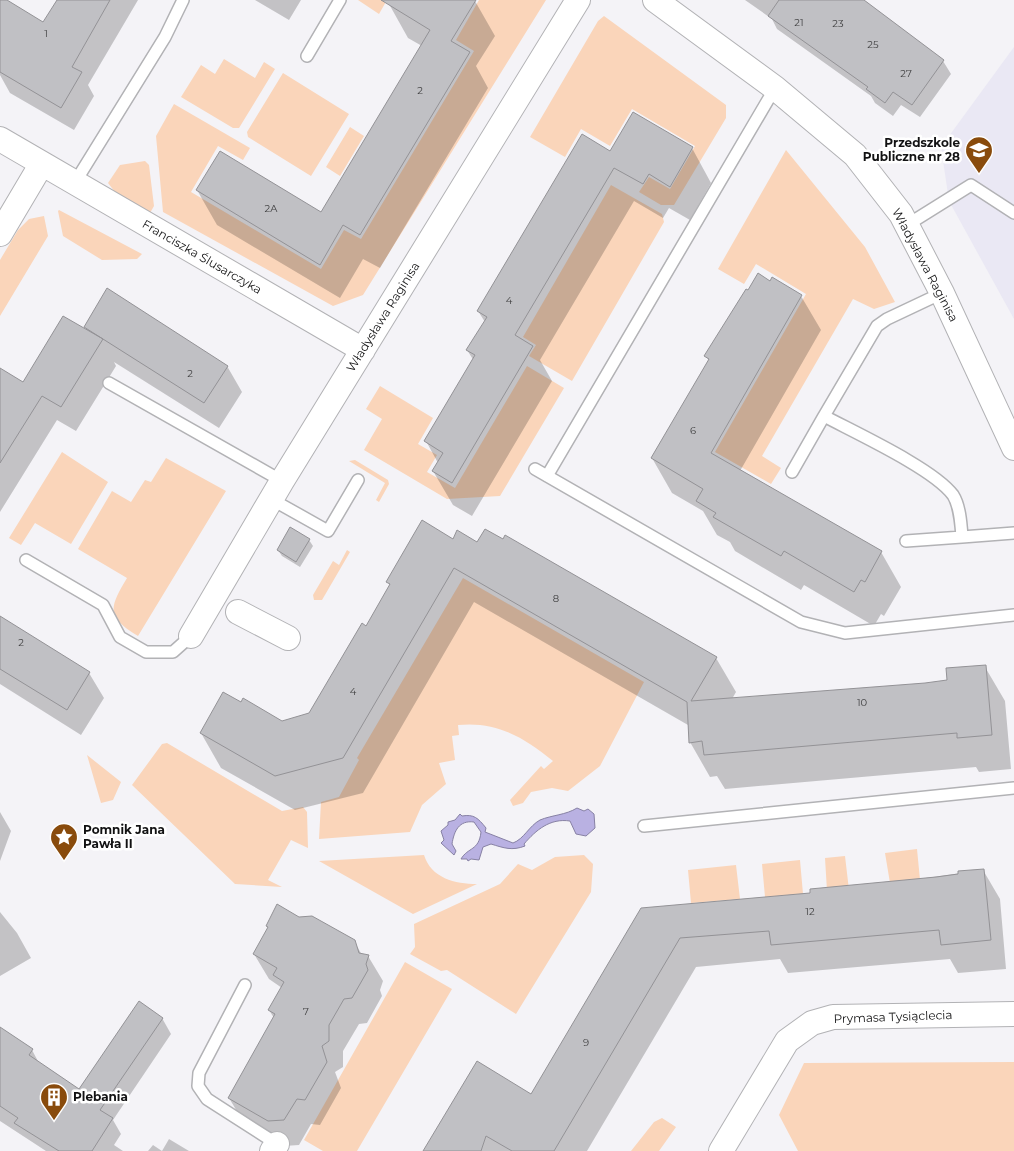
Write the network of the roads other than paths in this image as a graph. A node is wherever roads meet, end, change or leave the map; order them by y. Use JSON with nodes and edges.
{"nodes":[{"id":1,"x":183,"y":0,"type":"edge"},
{"id":2,"x":340,"y":0,"type":"edge"},
{"id":3,"x":578,"y":0,"type":"edge"},
{"id":4,"x":655,"y":0,"type":"edge"},
{"id":5,"x":307,"y":56,"type":"dead end"},
{"id":6,"x":775,"y":88,"type":"junction"},
{"id":7,"x":0,"y":139,"type":"edge"},
{"id":8,"x":42,"y":165,"type":"junction"},
{"id":9,"x":74,"y":184,"type":"junction"},
{"id":10,"x":1014,"y":213,"type":"edge"},
{"id":11,"x":907,"y":225,"type":"junction"},
{"id":12,"x":0,"y":234,"type":"edge"},
{"id":13,"x":942,"y":293,"type":"junction"},
{"id":14,"x":363,"y":350,"type":"junction"},
{"id":15,"x":109,"y":384,"type":"dead end"},
{"id":16,"x":824,"y":416,"type":"junction"},
{"id":17,"x":1014,"y":448,"type":"edge"},
{"id":18,"x":535,"y":469,"type":"dead end"},
{"id":19,"x":792,"y":472,"type":"dead end"},
{"id":20,"x":547,"y":476,"type":"junction"},
{"id":21,"x":358,"y":480,"type":"dead end"},
{"id":22,"x":277,"y":490,"type":"junction"},
{"id":23,"x":1014,"y":532,"type":"edge"},
{"id":24,"x":962,"y":537,"type":"junction"},
{"id":25,"x":906,"y":541,"type":"dead end"},
{"id":26,"x":26,"y":560,"type":"dead end"},
{"id":27,"x":226,"y":605,"type":"junction"},
{"id":28,"x":1014,"y":615,"type":"edge"},
{"id":29,"x":191,"y":636,"type":"joint"},
{"id":30,"x":288,"y":638,"type":"dead end"},
{"id":31,"x":1014,"y":788,"type":"edge"},
{"id":32,"x":644,"y":826,"type":"dead end"},
{"id":33,"x":245,"y":985,"type":"dead end"},
{"id":34,"x":1014,"y":1014,"type":"edge"},
{"id":35,"x":274,"y":1147,"type":"edge"},
{"id":36,"x":721,"y":1151,"type":"edge"}],
"edges":[{"from":1,"to":9,"type":"lane"},
{"from":2,"to":5,"type":"lane"},
{"from":3,"to":14,"type":"street","name":"Władysława Raginisa"},
{"from":4,"to":6,"type":"street","name":"Władysława Raginisa"},
{"from":6,"to":11,"type":"street","name":"Władysława Raginisa"},
{"from":6,"to":20,"type":"lane"},
{"from":7,"to":8,"type":"street","name":"Franciszka Ślusarczyka"},
{"from":8,"to":9,"type":"street","name":"Franciszka Ślusarczyka"},
{"from":8,"to":12,"type":"street"},
{"from":9,"to":14,"type":"street","name":"Franciszka Ślusarczyka"},
{"from":10,"to":11,"type":"lane"},
{"from":11,"to":13,"type":"street","name":"Władysława Raginisa"},
{"from":13,"to":16,"type":"lane"},
{"from":13,"to":17,"type":"street","name":"Władysława Raginisa"},
{"from":14,"to":22,"type":"street","name":"Władysława Raginisa"},
{"from":15,"to":22,"type":"lane"},
{"from":16,"to":19,"type":"lane"},
{"from":16,"to":24,"type":"lane"},
{"from":18,"to":20,"type":"lane"},
{"from":20,"to":28,"type":"lane"},
{"from":21,"to":22,"type":"lane"},
{"from":22,"to":27,"type":"street","name":"Władysława Raginisa"},
{"from":23,"to":24,"type":"lane"},
{"from":24,"to":25,"type":"lane"},
{"from":26,"to":29,"type":"lane"},
{"from":27,"to":29,"type":"street","name":"Władysława Raginisa"},
{"from":27,"to":30,"type":"street"},
{"from":31,"to":32,"type":"lane"},
{"from":33,"to":35,"type":"lane"},
{"from":34,"to":36,"type":"street","name":"Prymasa Tysiąclecia"}]}
